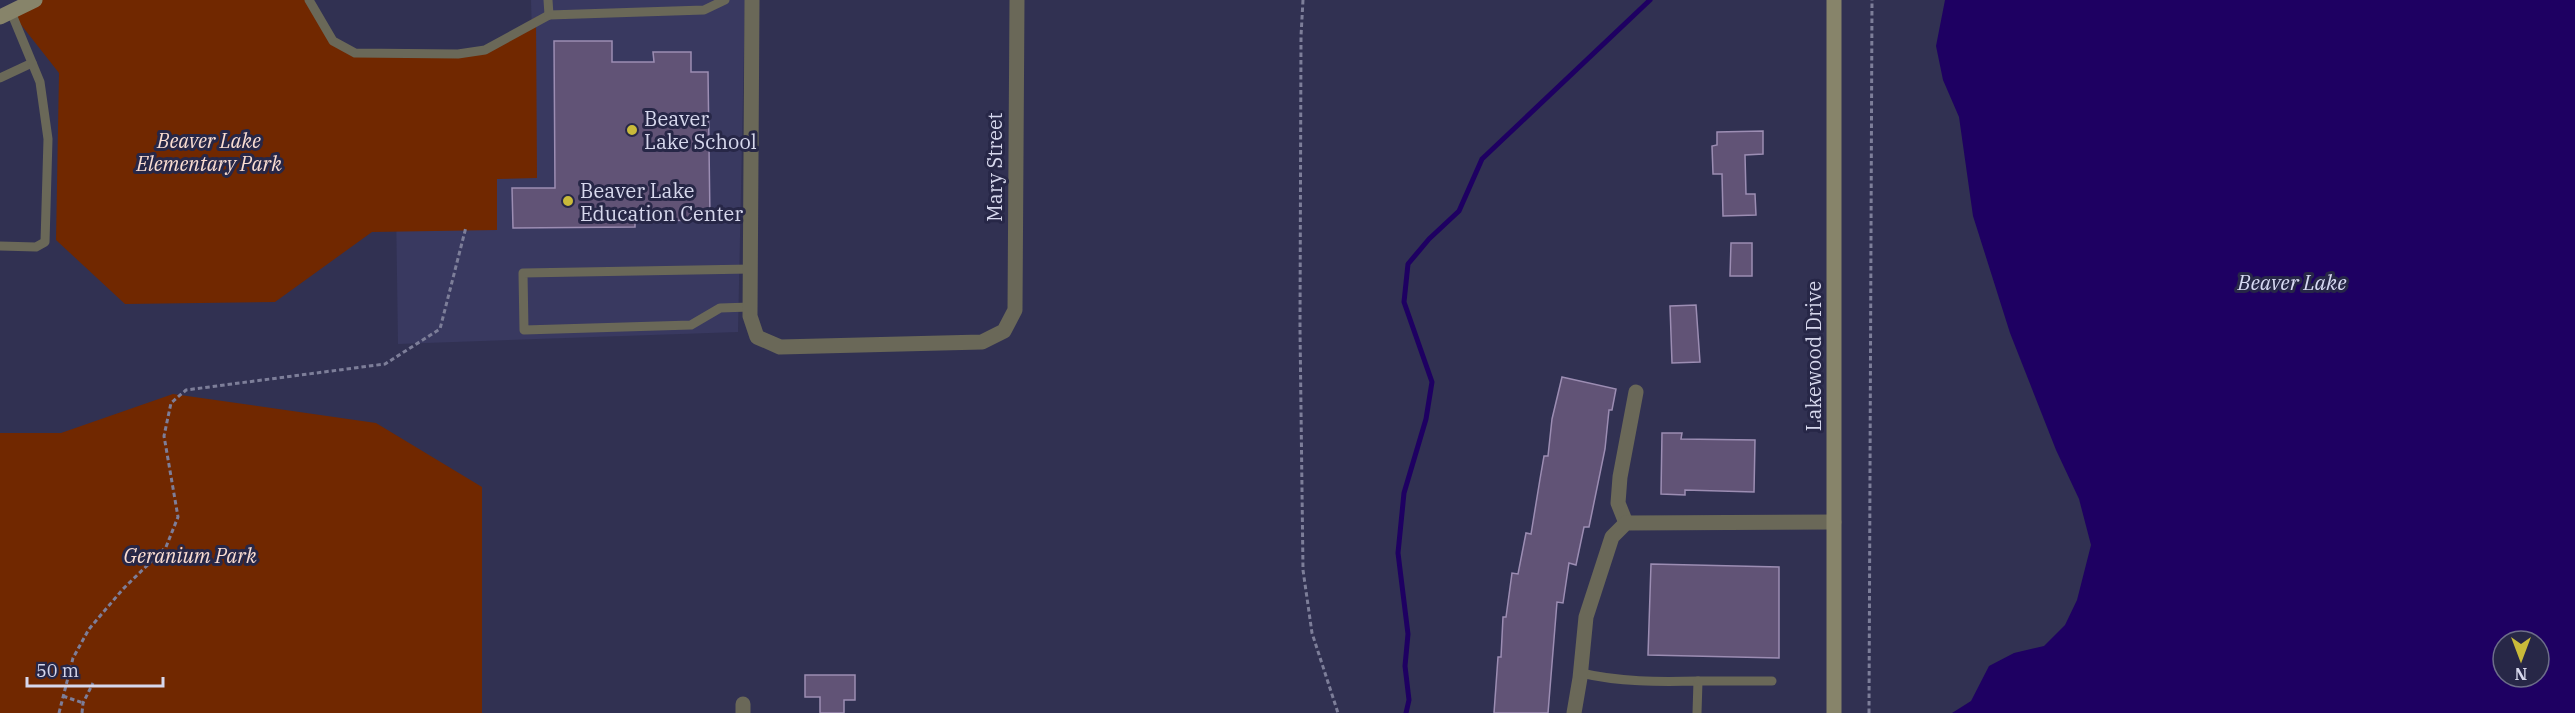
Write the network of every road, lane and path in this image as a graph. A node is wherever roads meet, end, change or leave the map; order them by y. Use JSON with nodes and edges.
{"nodes":[{"id":1,"x":34,"y":0,"type":"edge"},
{"id":2,"x":309,"y":0,"type":"edge"},
{"id":3,"x":548,"y":0,"type":"edge"},
{"id":4,"x":725,"y":0,"type":"edge"},
{"id":5,"x":752,"y":0,"type":"edge"},
{"id":6,"x":1017,"y":0,"type":"edge"},
{"id":7,"x":1303,"y":0,"type":"edge"},
{"id":8,"x":1834,"y":0,"type":"edge"},
{"id":9,"x":1872,"y":0,"type":"edge"},
{"id":10,"x":5,"y":10,"type":"edge"},
{"id":11,"x":549,"y":15,"type":"junction"},
{"id":12,"x":32,"y":63,"type":"junction"},
{"id":13,"x":0,"y":78,"type":"edge"},
{"id":14,"x":466,"y":226,"type":"dead end"},
{"id":15,"x":0,"y":246,"type":"edge"},
{"id":16,"x":751,"y":269,"type":"junction"},
{"id":17,"x":750,"y":307,"type":"junction"},
{"id":18,"x":1636,"y":392,"type":"dead end"},
{"id":19,"x":1834,"y":522,"type":"junction"},
{"id":20,"x":1626,"y":523,"type":"junction"},
{"id":21,"x":1581,"y":673,"type":"junction"},
{"id":22,"x":1698,"y":681,"type":"junction"},
{"id":23,"x":1772,"y":681,"type":"dead end"},
{"id":24,"x":93,"y":683,"type":"dead end"},
{"id":25,"x":63,"y":696,"type":"junction"},
{"id":26,"x":83,"y":704,"type":"junction"},
{"id":27,"x":58,"y":713,"type":"edge"},
{"id":28,"x":82,"y":713,"type":"edge"},
{"id":29,"x":1338,"y":713,"type":"edge"},
{"id":30,"x":1574,"y":713,"type":"edge"},
{"id":31,"x":1697,"y":713,"type":"edge"},
{"id":32,"x":1834,"y":713,"type":"edge"},
{"id":33,"x":1869,"y":713,"type":"edge"}],
"edges":[{"from":1,"to":10,"type":"street"},
{"from":2,"to":11,"type":"lane"},
{"from":3,"to":11,"type":"lane"},
{"from":4,"to":11,"type":"lane"},
{"from":5,"to":16,"type":"street"},
{"from":6,"to":17,"type":"street","name":"Mary Street"},
{"from":7,"to":29,"type":"path"},
{"from":8,"to":19,"type":"street","name":"Lakewood Drive"},
{"from":9,"to":33,"type":"path"},
{"from":10,"to":12,"type":"lane"},
{"from":12,"to":13,"type":"lane"},
{"from":12,"to":15,"type":"lane"},
{"from":14,"to":25,"type":"path"},
{"from":16,"to":17,"type":"street"},
{"from":16,"to":17,"type":"lane"},
{"from":18,"to":20,"type":"street"},
{"from":19,"to":20,"type":"street"},
{"from":19,"to":32,"type":"street","name":"Lakewood Drive"},
{"from":20,"to":21,"type":"street"},
{"from":21,"to":22,"type":"lane"},
{"from":21,"to":30,"type":"street"},
{"from":22,"to":23,"type":"lane"},
{"from":22,"to":31,"type":"lane"},
{"from":24,"to":26,"type":"path"},
{"from":25,"to":26,"type":"path"},
{"from":25,"to":27,"type":"path"},
{"from":26,"to":28,"type":"path"}]}
